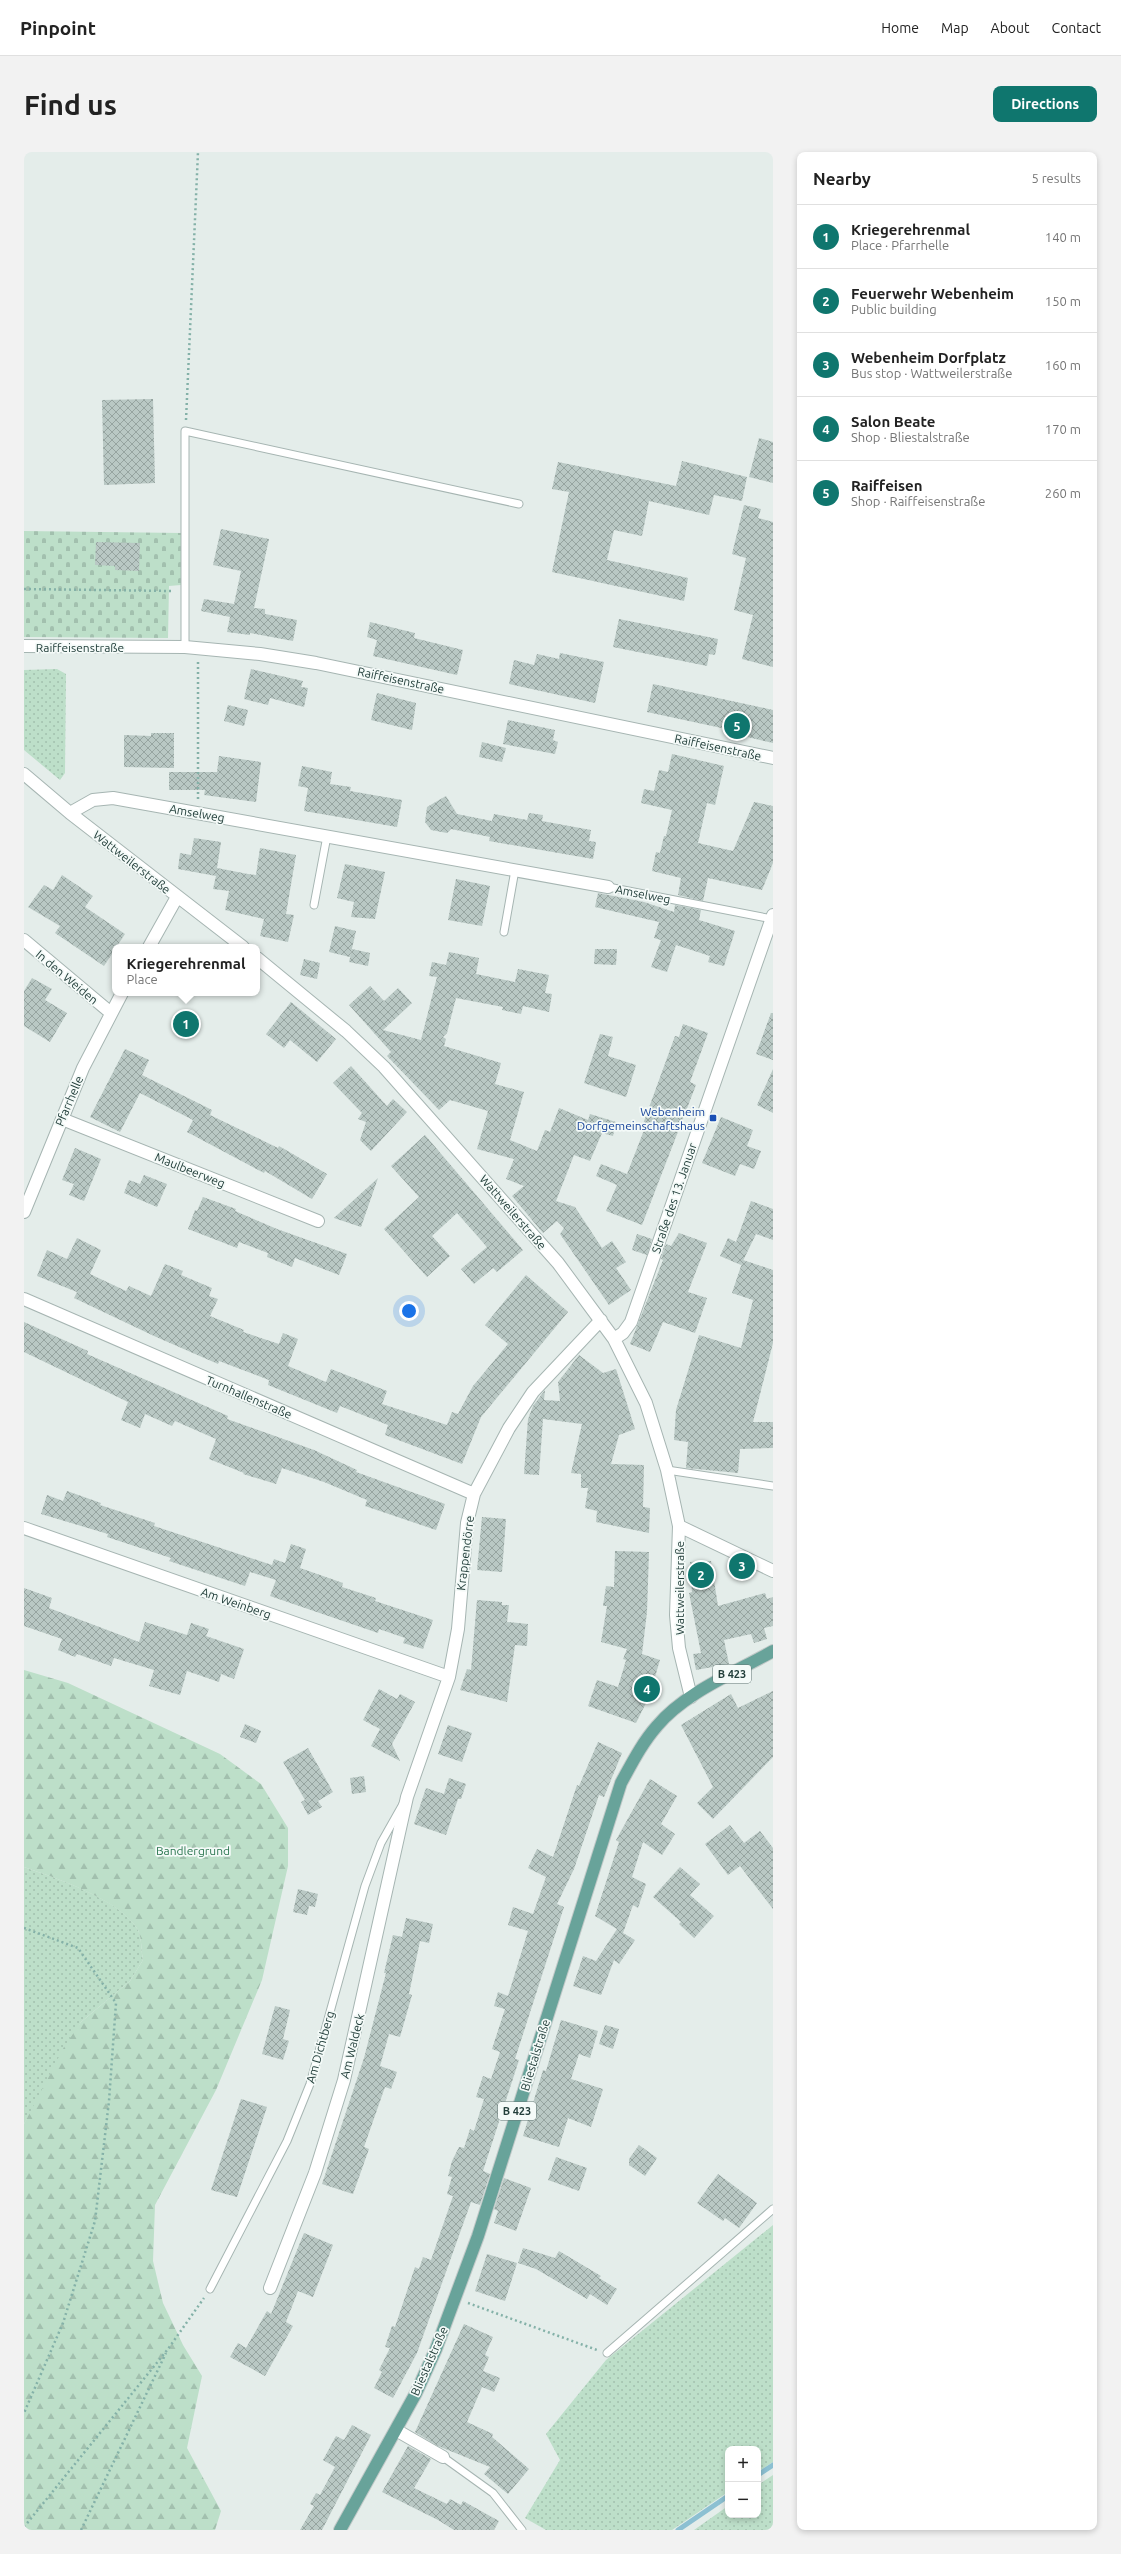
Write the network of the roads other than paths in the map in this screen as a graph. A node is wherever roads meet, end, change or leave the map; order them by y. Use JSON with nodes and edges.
{"nodes":[{"id":1,"x":519,"y":504,"type":"dead end"},
{"id":2,"x":24,"y":646,"type":"edge"},
{"id":3,"x":184,"y":647,"type":"junction"},
{"id":4,"x":773,"y":758,"type":"edge"},
{"id":5,"x":24,"y":774,"type":"edge"},
{"id":6,"x":70,"y":813,"type":"junction"},
{"id":7,"x":327,"y":836,"type":"junction"},
{"id":8,"x":515,"y":870,"type":"junction"},
{"id":9,"x":608,"y":887,"type":"joint"},
{"id":10,"x":177,"y":897,"type":"junction"},
{"id":11,"x":314,"y":905,"type":"dead end"},
{"id":12,"x":772,"y":917,"type":"edge"},
{"id":13,"x":504,"y":932,"type":"dead end"},
{"id":14,"x":24,"y":940,"type":"edge"},
{"id":15,"x":150,"y":944,"type":"edge"},
{"id":16,"x":238,"y":944,"type":"edge"},
{"id":17,"x":260,"y":960,"type":"edge"},
{"id":18,"x":120,"y":996,"type":"edge"},
{"id":19,"x":111,"y":1013,"type":"junction"},
{"id":20,"x":62,"y":1119,"type":"junction"},
{"id":21,"x":24,"y":1212,"type":"edge"},
{"id":22,"x":318,"y":1221,"type":"dead end"},
{"id":23,"x":24,"y":1299,"type":"edge"},
{"id":24,"x":601,"y":1320,"type":"junction"},
{"id":25,"x":614,"y":1339,"type":"junction"},
{"id":26,"x":667,"y":1470,"type":"junction"},
{"id":27,"x":773,"y":1486,"type":"edge"},
{"id":28,"x":474,"y":1494,"type":"junction"},
{"id":29,"x":679,"y":1526,"type":"junction"},
{"id":30,"x":24,"y":1528,"type":"edge"},
{"id":31,"x":773,"y":1571,"type":"edge"},
{"id":32,"x":773,"y":1651,"type":"edge"},
{"id":33,"x":449,"y":1677,"type":"junction"},
{"id":34,"x":691,"y":1697,"type":"junction"},
{"id":35,"x":407,"y":1797,"type":"junction"},
{"id":36,"x":773,"y":2209,"type":"edge"},
{"id":37,"x":270,"y":2288,"type":"dead end"},
{"id":38,"x":210,"y":2289,"type":"road end"},
{"id":39,"x":607,"y":2353,"type":"road end"},
{"id":40,"x":396,"y":2430,"type":"junction"},
{"id":41,"x":442,"y":2457,"type":"joint"},
{"id":42,"x":340,"y":2530,"type":"edge"},
{"id":43,"x":522,"y":2530,"type":"edge"}],
"edges":[{"from":1,"to":3,"type":"lane"},
{"from":2,"to":3,"type":"street","name":"Raiffeisenstraße"},
{"from":3,"to":4,"type":"street","name":"Raiffeisenstraße"},
{"from":5,"to":6,"type":"street","name":"Wattweilerstraße"},
{"from":6,"to":7,"type":"street","name":"Amselweg"},
{"from":6,"to":10,"type":"street","name":"Wattweilerstraße"},
{"from":7,"to":8,"type":"street","name":"Amselweg"},
{"from":7,"to":11,"type":"lane"},
{"from":8,"to":9,"type":"street","name":"Amselweg"},
{"from":8,"to":13,"type":"lane"},
{"from":9,"to":12,"type":"lane","name":"Amselweg"},
{"from":10,"to":15,"type":"street"},
{"from":10,"to":16,"type":"street","name":"Wattweilerstraße"},
{"from":12,"to":25,"type":"street","name":"Straße des 13. Januar"},
{"from":14,"to":19,"type":"street","name":"In den Weiden"},
{"from":17,"to":24,"type":"street","name":"Wattweilerstraße"},
{"from":18,"to":19,"type":"street","name":"Pfarrhelle"},
{"from":19,"to":20,"type":"street","name":"Pfarrhelle"},
{"from":20,"to":21,"type":"street","name":"Pfarrhelle"},
{"from":20,"to":22,"type":"street","name":"Maulbeerweg"},
{"from":23,"to":28,"type":"street","name":"Turnhallenstraße"},
{"from":24,"to":25,"type":"street","name":"Wattweilerstraße"},
{"from":24,"to":28,"type":"street","name":"Krappendörre"},
{"from":25,"to":26,"type":"street","name":"Wattweilerstraße"},
{"from":26,"to":27,"type":"lane"},
{"from":26,"to":29,"type":"street","name":"Wattweilerstraße"},
{"from":28,"to":33,"type":"street","name":"Krappendörre"},
{"from":29,"to":31,"type":"street","name":"Wattweilerstraße"},
{"from":29,"to":34,"type":"street","name":"Wattweilerstraße"},
{"from":30,"to":33,"type":"street","name":"Am Weinberg"},
{"from":32,"to":34,"type":"main road","name":"Bliestalstraße","number":"B 423"},
{"from":33,"to":35,"type":"street","name":"Krappendörre"},
{"from":34,"to":40,"type":"main road","name":"Bliestalstraße","number":"B 423"},
{"from":35,"to":37,"type":"street","name":"Am Waldeck"},
{"from":35,"to":38,"type":"lane","name":"Am Dichtberg"},
{"from":36,"to":39,"type":"lane"},
{"from":40,"to":41,"type":"street"},
{"from":40,"to":42,"type":"main road","name":"Bliestalstraße","number":"B 423"},
{"from":41,"to":43,"type":"lane"}]}
